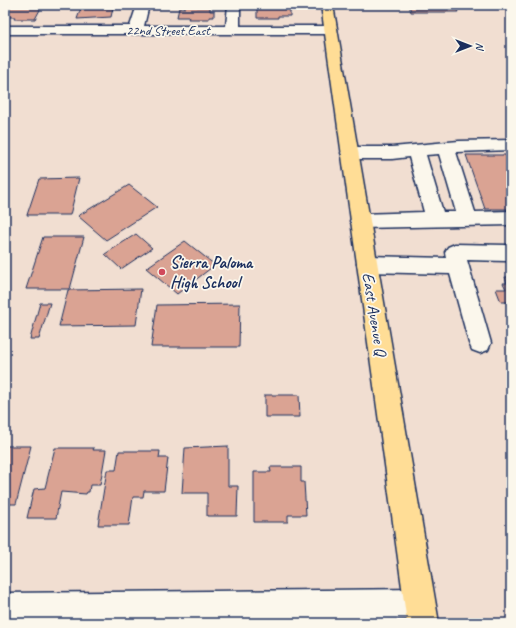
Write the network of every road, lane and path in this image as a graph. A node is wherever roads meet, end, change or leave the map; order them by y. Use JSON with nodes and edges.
{"nodes":[{"id":1,"x":143,"y":5,"type":"edge"},
{"id":2,"x":234,"y":5,"type":"edge"},
{"id":3,"x":327,"y":5,"type":"edge"},
{"id":4,"x":5,"y":30,"type":"edge"},
{"id":5,"x":136,"y":30,"type":"junction"},
{"id":6,"x":232,"y":30,"type":"junction"},
{"id":7,"x":330,"y":30,"type":"junction"},
{"id":8,"x":511,"y":145,"type":"edge"},
{"id":9,"x":446,"y":147,"type":"junction"},
{"id":10,"x":416,"y":150,"type":"junction"},
{"id":11,"x":350,"y":153,"type":"junction"},
{"id":12,"x":468,"y":218,"type":"junction"},
{"id":13,"x":511,"y":218,"type":"edge"},
{"id":14,"x":435,"y":219,"type":"junction"},
{"id":15,"x":360,"y":220,"type":"junction"},
{"id":16,"x":506,"y":253,"type":"dead end"},
{"id":17,"x":367,"y":264,"type":"junction"},
{"id":18,"x":458,"y":266,"type":"junction"},
{"id":19,"x":480,"y":343,"type":"dead end"},
{"id":20,"x":5,"y":608,"type":"edge"},
{"id":21,"x":356,"y":614,"type":"edge"},
{"id":22,"x":422,"y":614,"type":"edge"}],
"edges":[{"from":1,"to":5,"type":"street"},
{"from":2,"to":6,"type":"street"},
{"from":3,"to":7,"type":"main road","name":"East Avenue Q"},
{"from":4,"to":5,"type":"street","name":"22nd Street East"},
{"from":5,"to":6,"type":"street","name":"22nd Street East"},
{"from":6,"to":7,"type":"street","name":"22nd Street East"},
{"from":7,"to":11,"type":"main road","name":"East Avenue Q"},
{"from":8,"to":9,"type":"street"},
{"from":9,"to":10,"type":"street"},
{"from":9,"to":12,"type":"street"},
{"from":10,"to":11,"type":"street"},
{"from":10,"to":14,"type":"street"},
{"from":11,"to":15,"type":"main road","name":"East Avenue Q"},
{"from":12,"to":13,"type":"street"},
{"from":12,"to":14,"type":"street"},
{"from":14,"to":15,"type":"street"},
{"from":15,"to":17,"type":"main road","name":"East Avenue Q"},
{"from":16,"to":18,"type":"street"},
{"from":17,"to":18,"type":"street"},
{"from":17,"to":22,"type":"main road","name":"East Avenue Q"},
{"from":18,"to":19,"type":"street"},
{"from":20,"to":21,"type":"street"},
{"from":21,"to":22,"type":"street"}]}
